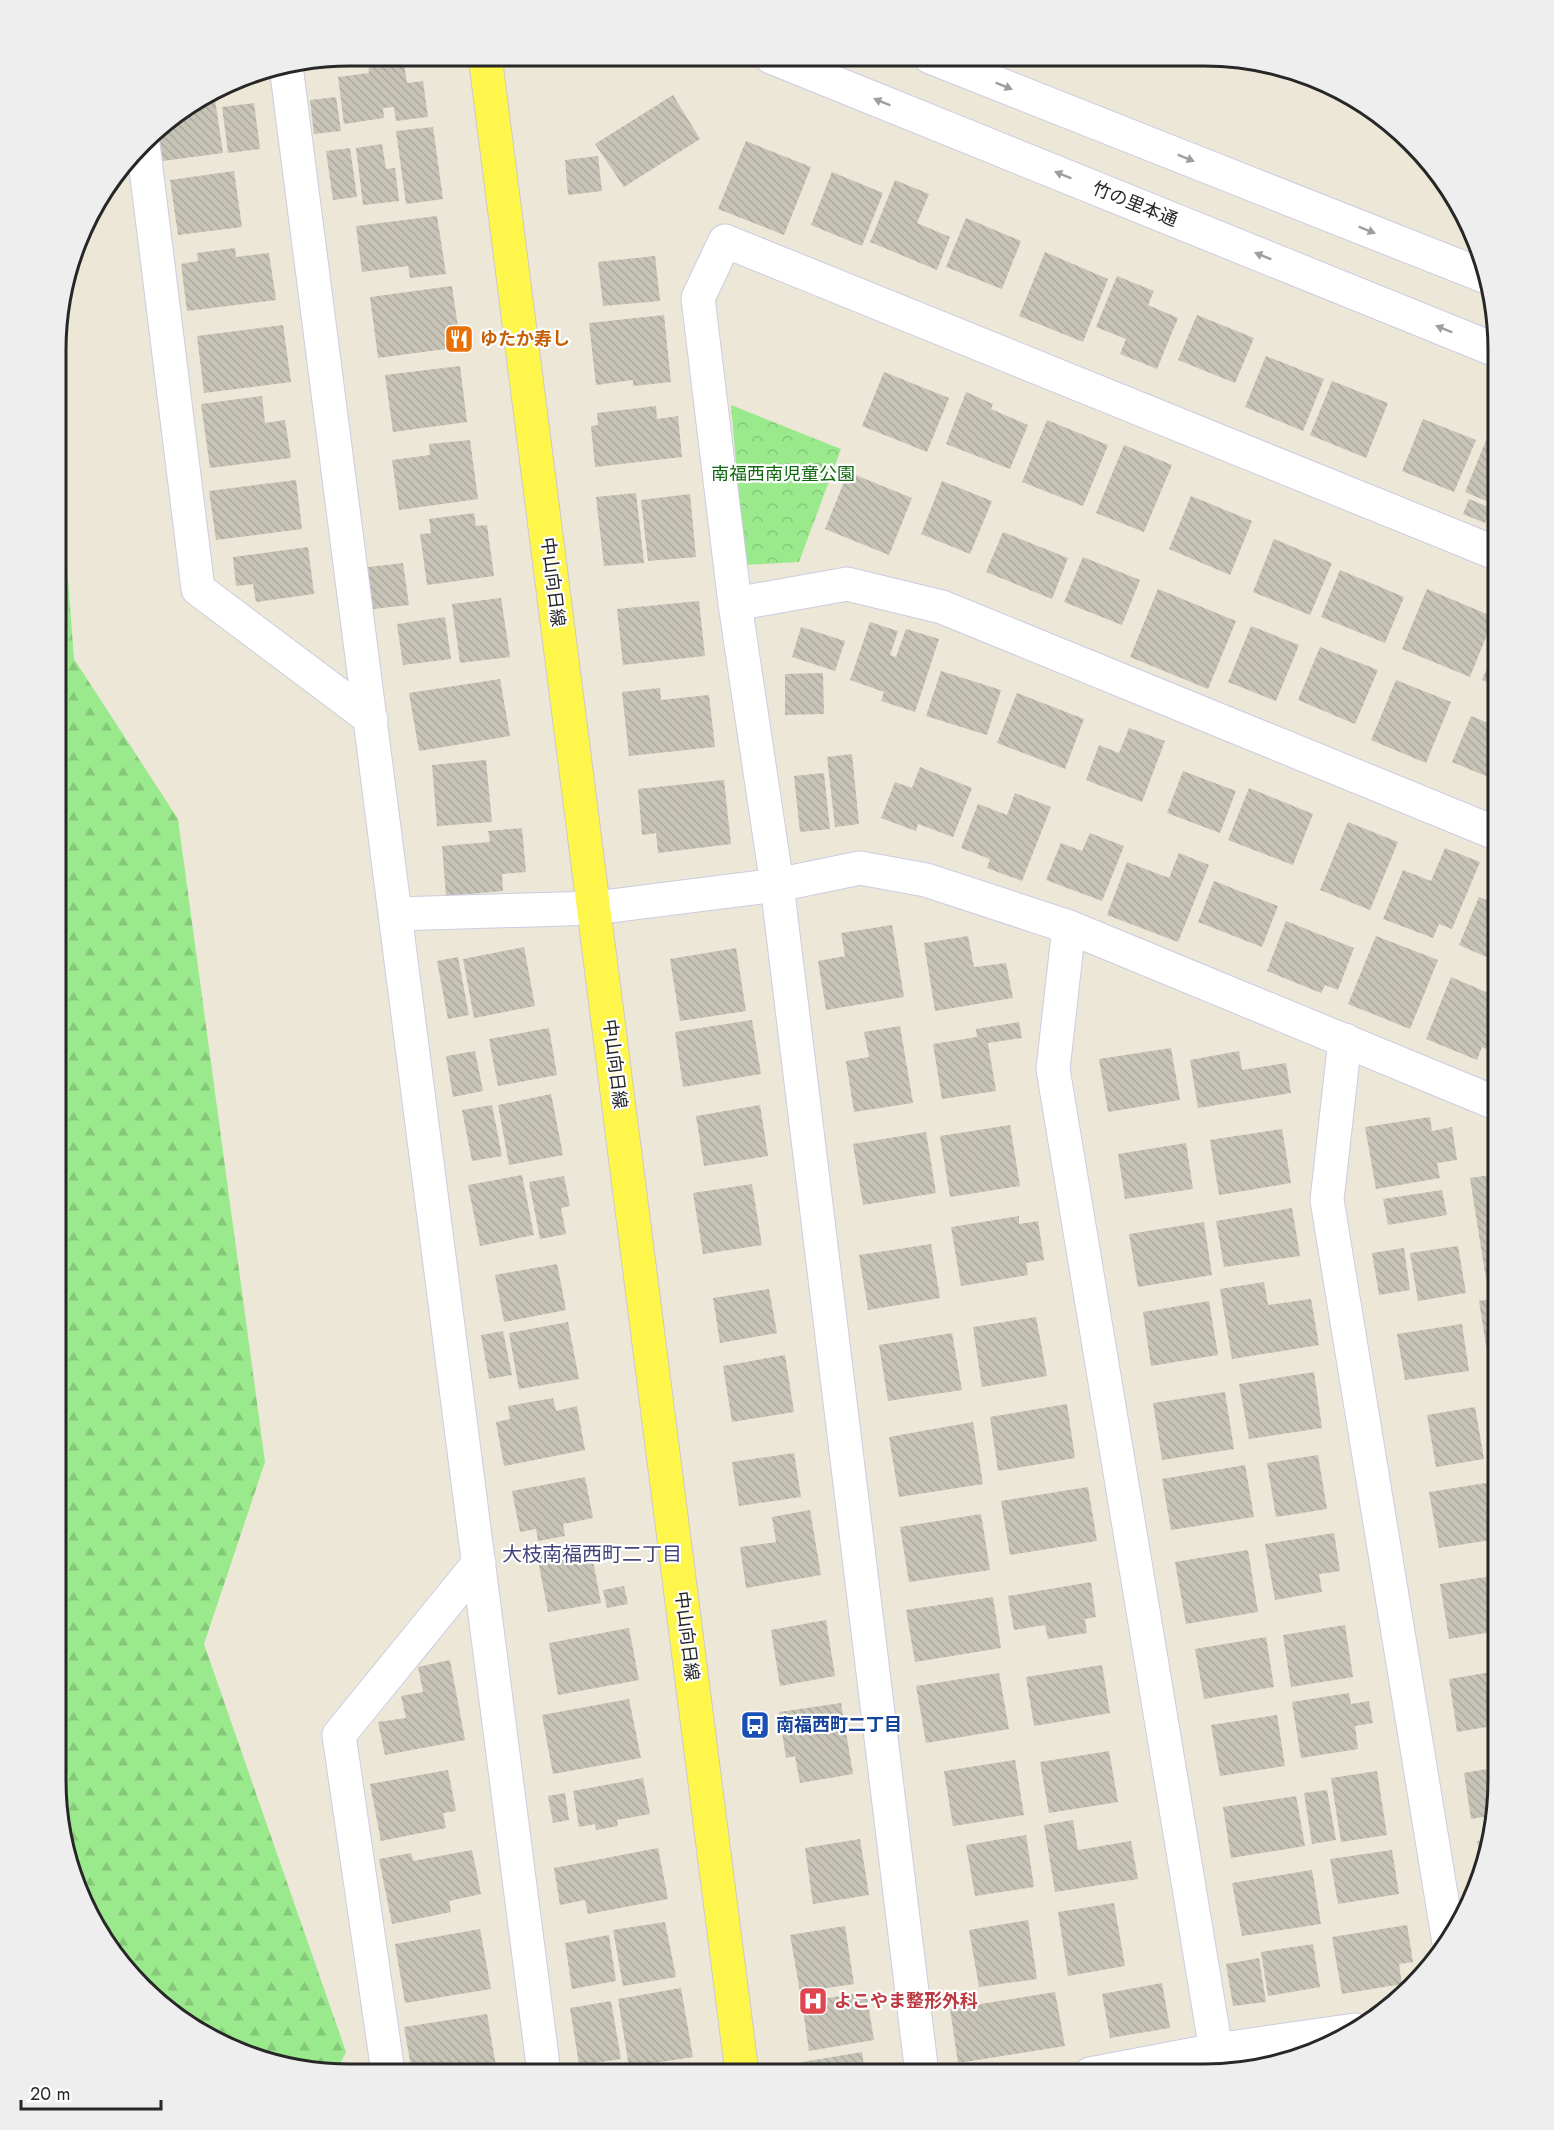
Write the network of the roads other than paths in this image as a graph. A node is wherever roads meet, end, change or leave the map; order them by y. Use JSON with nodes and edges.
{"nodes":[{"id":1,"x":486,"y":66,"type":"edge"},
{"id":2,"x":793,"y":66,"type":"edge"},
{"id":3,"x":953,"y":66,"type":"edge"},
{"id":4,"x":287,"y":73,"type":"edge"},
{"id":5,"x":144,"y":154,"type":"edge"},
{"id":6,"x":1477,"y":273,"type":"edge"},
{"id":7,"x":1488,"y":347,"type":"edge"},
{"id":8,"x":1488,"y":550,"type":"edge"},
{"id":9,"x":735,"y":604,"type":"junction"},
{"id":10,"x":371,"y":719,"type":"junction"},
{"id":11,"x":1488,"y":830,"type":"edge"},
{"id":12,"x":777,"y":885,"type":"junction"},
{"id":13,"x":595,"y":908,"type":"junction"},
{"id":14,"x":396,"y":914,"type":"junction"},
{"id":15,"x":1069,"y":927,"type":"junction"},
{"id":16,"x":1345,"y":1040,"type":"junction"},
{"id":17,"x":1488,"y":1100,"type":"edge"},
{"id":18,"x":479,"y":1563,"type":"junction"},
{"id":19,"x":1446,"y":1928,"type":"edge"},
{"id":20,"x":1332,"y":2033,"type":"edge"},
{"id":21,"x":1216,"y":2050,"type":"junction"},
{"id":22,"x":387,"y":2064,"type":"edge"},
{"id":23,"x":543,"y":2064,"type":"edge"},
{"id":24,"x":741,"y":2064,"type":"edge"},
{"id":25,"x":921,"y":2064,"type":"edge"},
{"id":26,"x":1142,"y":2064,"type":"edge"}],
"edges":[{"from":1,"to":13,"type":"main road","name":"中山向日線"},
{"from":7,"to":2,"type":"street","name":"竹の里本通","one_way":true},
{"from":3,"to":6,"type":"street","one_way":true},
{"from":4,"to":10,"type":"street"},
{"from":5,"to":10,"type":"street"},
{"from":8,"to":9,"type":"street"},
{"from":9,"to":11,"type":"street"},
{"from":9,"to":12,"type":"street"},
{"from":10,"to":14,"type":"street"},
{"from":12,"to":13,"type":"street"},
{"from":12,"to":15,"type":"street"},
{"from":12,"to":25,"type":"street"},
{"from":13,"to":14,"type":"street"},
{"from":13,"to":24,"type":"main road","name":"中山向日線"},
{"from":14,"to":18,"type":"street"},
{"from":15,"to":16,"type":"street"},
{"from":15,"to":21,"type":"street"},
{"from":16,"to":17,"type":"street"},
{"from":16,"to":19,"type":"street"},
{"from":18,"to":22,"type":"street"},
{"from":18,"to":23,"type":"street"},
{"from":20,"to":21,"type":"street"},
{"from":21,"to":26,"type":"street"}]}
